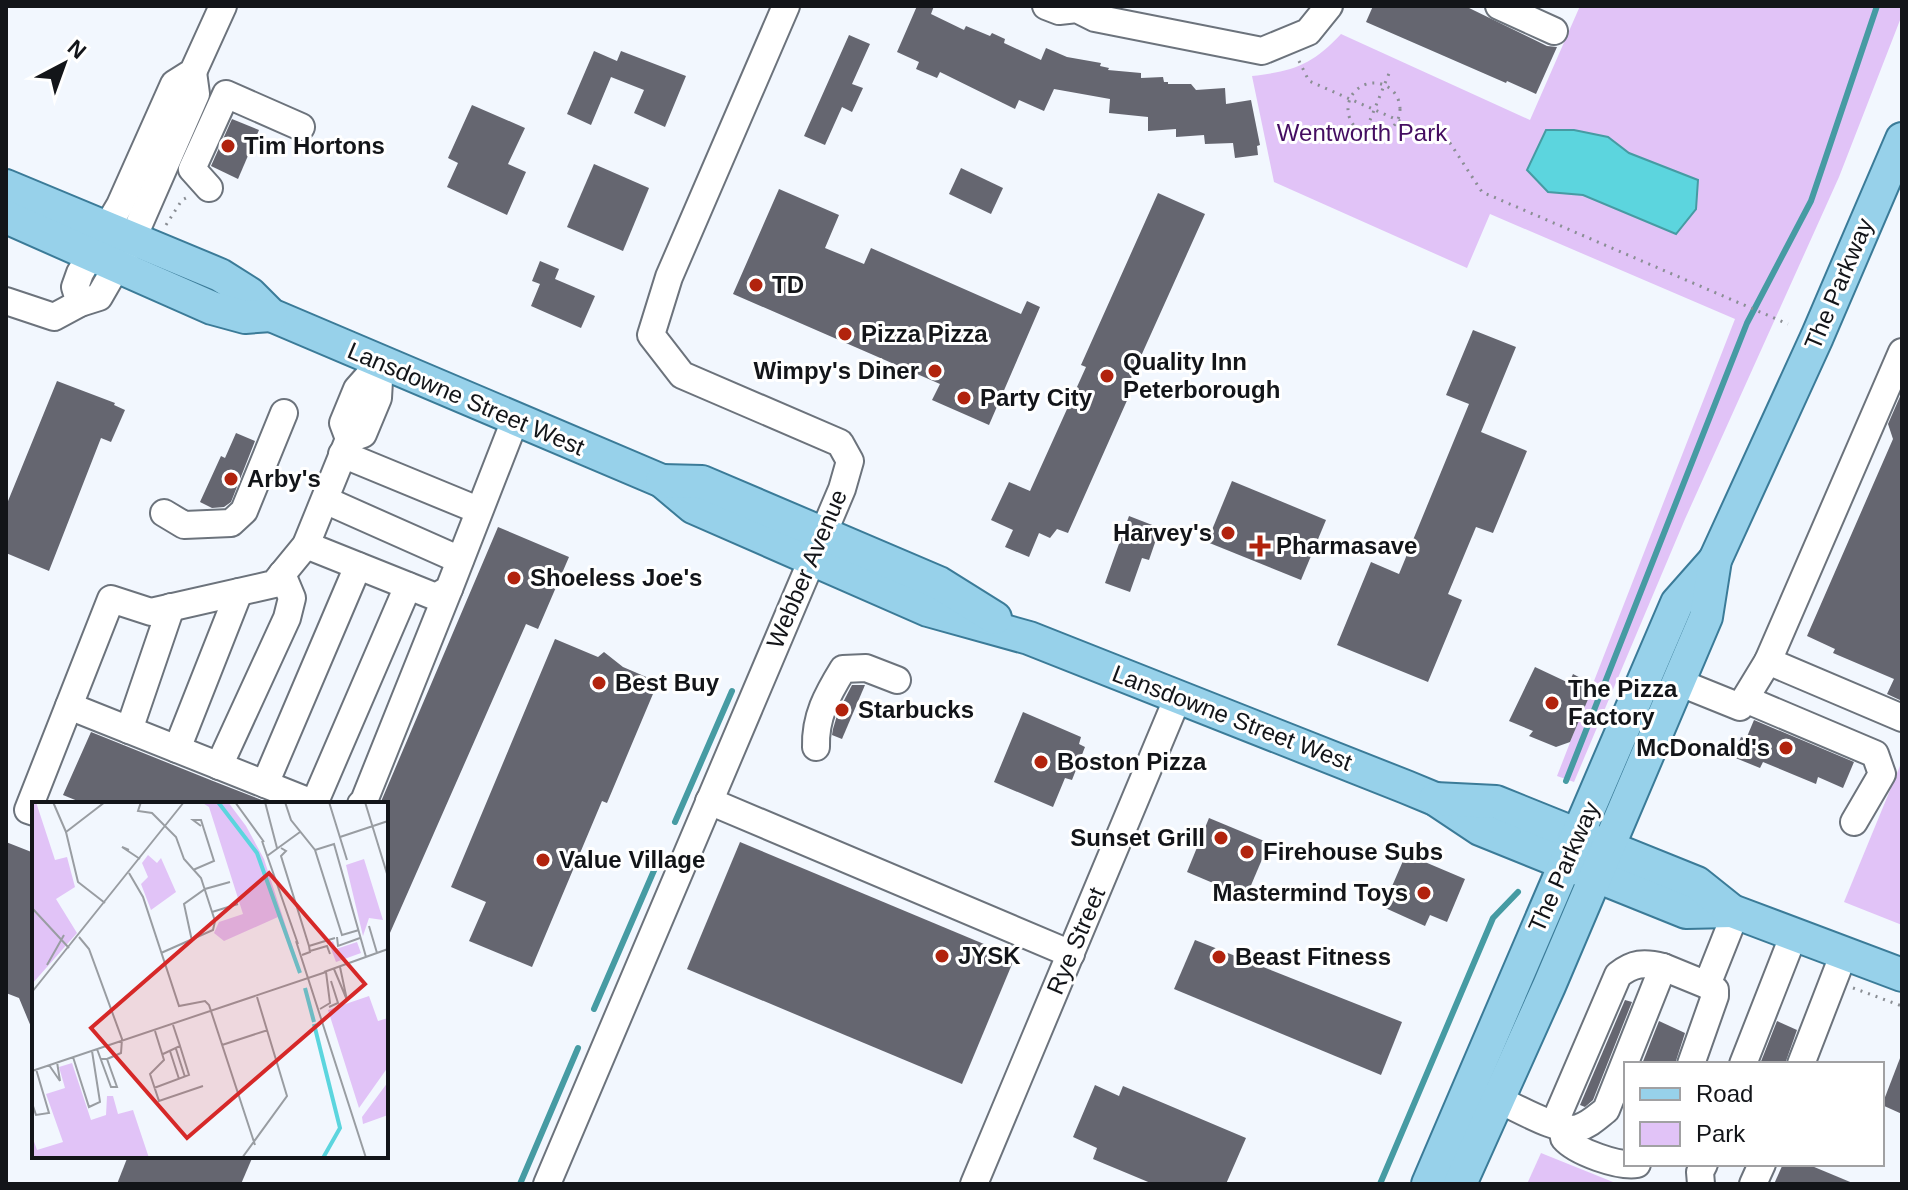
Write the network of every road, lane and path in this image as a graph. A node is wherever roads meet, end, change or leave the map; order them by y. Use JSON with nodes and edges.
{"nodes":[{"id":1,"x":223,"y":6,"type":"edge"},
{"id":2,"x":786,"y":6,"type":"edge"},
{"id":3,"x":1046,"y":6,"type":"edge"},
{"id":4,"x":1329,"y":6,"type":"edge"},
{"id":5,"x":1499,"y":6,"type":"edge"},
{"id":6,"x":1078,"y":8,"type":"edge"},
{"id":7,"x":1554,"y":31,"type":"dead end"},
{"id":8,"x":1290,"y":40,"type":"junction"},
{"id":9,"x":1390,"y":71,"type":"dead end"},
{"id":10,"x":1383,"y":85,"type":"junction"},
{"id":11,"x":1349,"y":98,"type":"junction"},
{"id":12,"x":1374,"y":109,"type":"junction"},
{"id":13,"x":1399,"y":120,"type":"junction"},
{"id":14,"x":301,"y":127,"type":"dead end"},
{"id":15,"x":1364,"y":135,"type":"junction"},
{"id":16,"x":1902,"y":139,"type":"edge"},
{"id":17,"x":6,"y":186,"type":"edge"},
{"id":18,"x":209,"y":188,"type":"dead end"},
{"id":19,"x":6,"y":217,"type":"edge"},
{"id":20,"x":112,"y":246,"type":"junction"},
{"id":21,"x":6,"y":301,"type":"edge"},
{"id":22,"x":1788,"y":324,"type":"dead end"},
{"id":23,"x":1902,"y":352,"type":"edge"},
{"id":24,"x":380,"y":363,"type":"junction"},
{"id":25,"x":284,"y":413,"type":"dead end"},
{"id":26,"x":515,"y":420,"type":"junction"},
{"id":27,"x":345,"y":447,"type":"junction"},
{"id":28,"x":325,"y":500,"type":"junction"},
{"id":29,"x":478,"y":510,"type":"junction"},
{"id":30,"x":164,"y":513,"type":"dead end"},
{"id":31,"x":306,"y":545,"type":"junction"},
{"id":32,"x":818,"y":546,"type":"junction"},
{"id":33,"x":460,"y":560,"type":"junction"},
{"id":34,"x":1715,"y":560,"type":"junction"},
{"id":35,"x":358,"y":566,"type":"junction"},
{"id":36,"x":282,"y":574,"type":"junction"},
{"id":37,"x":408,"y":586,"type":"junction"},
{"id":38,"x":449,"y":589,"type":"junction"},
{"id":39,"x":239,"y":592,"type":"junction"},
{"id":40,"x":171,"y":607,"type":"junction"},
{"id":41,"x":1768,"y":661,"type":"junction"},
{"id":42,"x":897,"y":680,"type":"dead end"},
{"id":43,"x":1678,"y":682,"type":"junction"},
{"id":44,"x":1178,"y":697,"type":"junction"},
{"id":45,"x":1745,"y":699,"type":"junction"},
{"id":46,"x":69,"y":706,"type":"junction"},
{"id":47,"x":1902,"y":718,"type":"edge"},
{"id":48,"x":129,"y":730,"type":"junction"},
{"id":49,"x":816,"y":747,"type":"dead end"},
{"id":50,"x":177,"y":749,"type":"junction"},
{"id":51,"x":219,"y":766,"type":"junction"},
{"id":52,"x":265,"y":784,"type":"junction"},
{"id":53,"x":709,"y":801,"type":"junction"},
{"id":54,"x":309,"y":802,"type":"edge"},
{"id":55,"x":315,"y":802,"type":"edge"},
{"id":56,"x":363,"y":802,"type":"edge"},
{"id":57,"x":32,"y":811,"type":"edge"},
{"id":58,"x":1854,"y":822,"type":"dead end"},
{"id":59,"x":1587,"y":855,"type":"junction"},
{"id":60,"x":1734,"y":911,"type":"junction"},
{"id":61,"x":1794,"y":934,"type":"junction"},
{"id":62,"x":1071,"y":954,"type":"junction"},
{"id":63,"x":1663,"y":967,"type":"junction"},
{"id":64,"x":1839,"y":967,"type":"junction"},
{"id":65,"x":1902,"y":975,"type":"edge"},
{"id":66,"x":1707,"y":985,"type":"junction"},
{"id":67,"x":1902,"y":1006,"type":"edge"},
{"id":68,"x":1625,"y":1062,"type":"edge"},
{"id":69,"x":1692,"y":1062,"type":"edge"},
{"id":70,"x":1744,"y":1062,"type":"edge"},
{"id":71,"x":1802,"y":1062,"type":"edge"},
{"id":72,"x":1624,"y":1065,"type":"edge"},
{"id":73,"x":1499,"y":1100,"type":"junction"},
{"id":74,"x":1558,"y":1126,"type":"junction"},
{"id":75,"x":1624,"y":1165,"type":"edge"},
{"id":76,"x":547,"y":1184,"type":"edge"},
{"id":77,"x":974,"y":1184,"type":"edge"},
{"id":78,"x":1428,"y":1184,"type":"edge"},
{"id":79,"x":1460,"y":1184,"type":"edge"}],
"edges":[{"from":1,"to":20,"type":"street"},
{"from":2,"to":32,"type":"street","name":"Webber Avenue"},
{"from":3,"to":6,"type":"street"},
{"from":4,"to":8,"type":"street"},
{"from":5,"to":7,"type":"street"},
{"from":6,"to":8,"type":"street"},
{"from":8,"to":11,"type":"path"},
{"from":9,"to":10,"type":"path"},
{"from":10,"to":11,"type":"path"},
{"from":10,"to":12,"type":"path"},
{"from":10,"to":13,"type":"path"},
{"from":11,"to":12,"type":"path"},
{"from":11,"to":15,"type":"path"},
{"from":12,"to":13,"type":"path"},
{"from":12,"to":15,"type":"path"},
{"from":13,"to":15,"type":"path"},
{"from":13,"to":22,"type":"path"},
{"from":14,"to":18,"type":"street"},
{"from":16,"to":34,"type":"main road","name":"The Parkway"},
{"from":17,"to":20,"type":"main road","name":"Lansdowne Street West"},
{"from":19,"to":20,"type":"main road","name":"Lansdowne Street West"},
{"from":20,"to":21,"type":"street"},
{"from":20,"to":24,"type":"main road","name":"Lansdowne Street West"},
{"from":23,"to":41,"type":"street"},
{"from":24,"to":26,"type":"main road","name":"Lansdowne Street West"},
{"from":24,"to":27,"type":"street"},
{"from":25,"to":30,"type":"street"},
{"from":26,"to":29,"type":"street"},
{"from":26,"to":32,"type":"main road","name":"Lansdowne Street West"},
{"from":27,"to":28,"type":"street"},
{"from":27,"to":29,"type":"street"},
{"from":28,"to":31,"type":"street"},
{"from":28,"to":33,"type":"street"},
{"from":29,"to":33,"type":"street"},
{"from":31,"to":35,"type":"street"},
{"from":31,"to":36,"type":"street"},
{"from":32,"to":44,"type":"main road","name":"Lansdowne Street West"},
{"from":32,"to":53,"type":"street","name":"Webber Avenue"},
{"from":33,"to":38,"type":"street"},
{"from":34,"to":43,"type":"main road","name":"The Parkway"},
{"from":34,"to":59,"type":"main road","name":"The Parkway"},
{"from":35,"to":37,"type":"street"},
{"from":35,"to":52,"type":"street"},
{"from":36,"to":39,"type":"street"},
{"from":36,"to":51,"type":"street"},
{"from":37,"to":38,"type":"street"},
{"from":37,"to":55,"type":"street"},
{"from":38,"to":56,"type":"street"},
{"from":39,"to":40,"type":"street"},
{"from":39,"to":50,"type":"street"},
{"from":40,"to":46,"type":"street"},
{"from":40,"to":48,"type":"street"},
{"from":41,"to":45,"type":"street"},
{"from":41,"to":47,"type":"street"},
{"from":42,"to":49,"type":"street"},
{"from":43,"to":45,"type":"street"},
{"from":43,"to":59,"type":"main road","name":"The Parkway"},
{"from":44,"to":59,"type":"main road","name":"Lansdowne Street West"},
{"from":44,"to":62,"type":"street","name":"Rye Street"},
{"from":45,"to":58,"type":"street"},
{"from":46,"to":48,"type":"street"},
{"from":46,"to":57,"type":"street"},
{"from":48,"to":50,"type":"street"},
{"from":50,"to":51,"type":"street"},
{"from":51,"to":52,"type":"street"},
{"from":52,"to":54,"type":"street"},
{"from":53,"to":62,"type":"street"},
{"from":53,"to":76,"type":"street","name":"Webber Avenue"},
{"from":59,"to":60,"type":"main road","name":"Lansdowne Street West"},
{"from":59,"to":73,"type":"main road","name":"The Parkway"},
{"from":59,"to":78,"type":"main road","name":"The Parkway"},
{"from":60,"to":61,"type":"main road","name":"Lansdowne Street West"},
{"from":60,"to":66,"type":"street"},
{"from":61,"to":64,"type":"main road","name":"Lansdowne Street West"},
{"from":61,"to":70,"type":"street"},
{"from":62,"to":77,"type":"street","name":"Rye Street"},
{"from":63,"to":66,"type":"street"},
{"from":63,"to":68,"type":"street"},
{"from":63,"to":74,"type":"street"},
{"from":64,"to":65,"type":"main road","name":"Lansdowne Street West"},
{"from":64,"to":67,"type":"path"},
{"from":64,"to":71,"type":"street"},
{"from":66,"to":69,"type":"street"},
{"from":72,"to":74,"type":"street"},
{"from":73,"to":74,"type":"street"},
{"from":73,"to":79,"type":"main road","name":"The Parkway"},
{"from":74,"to":75,"type":"street"}]}
